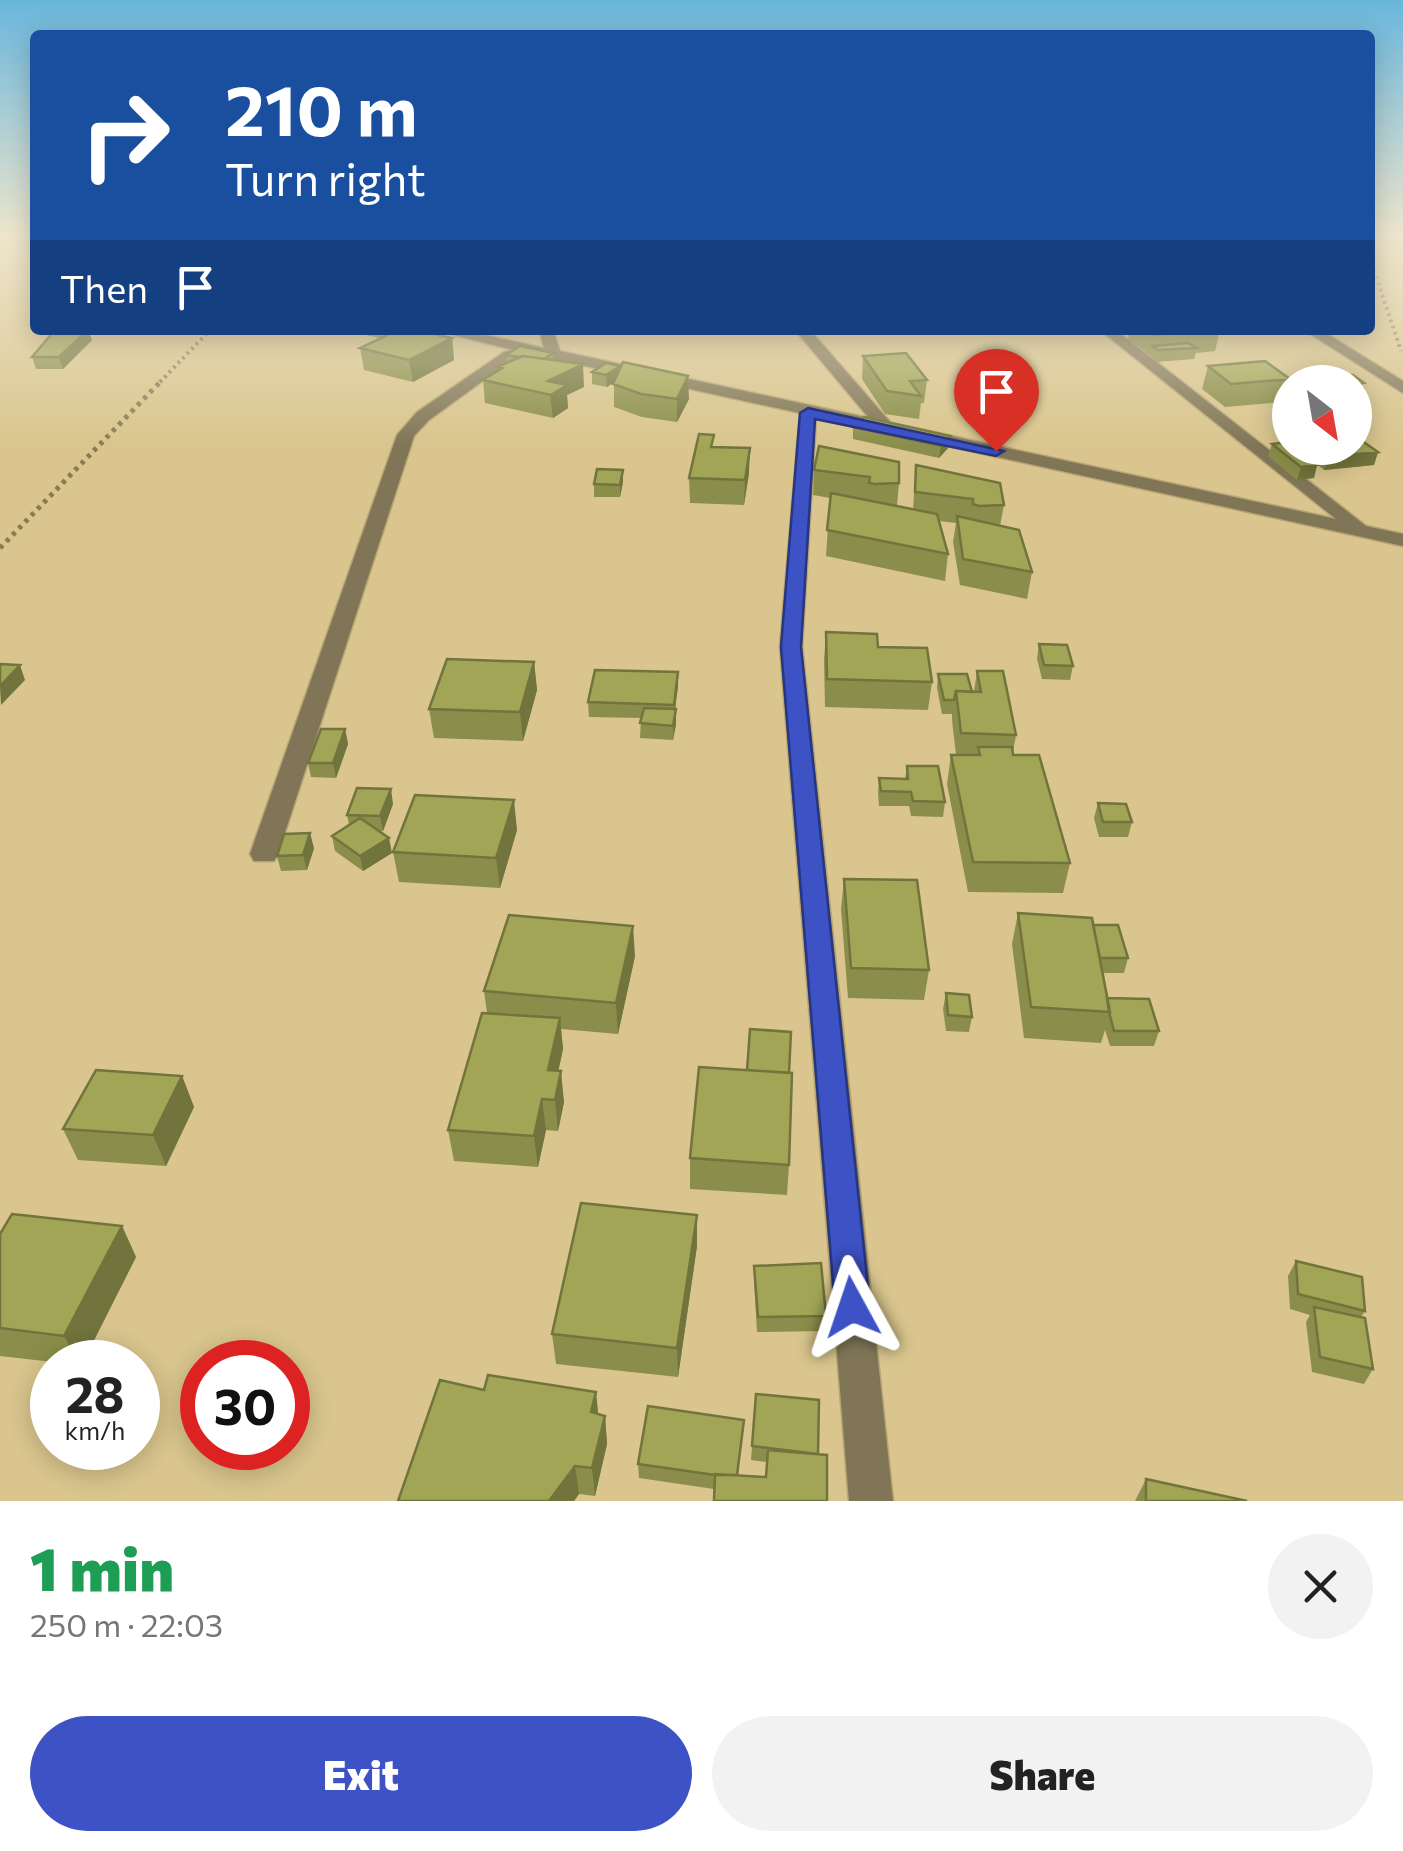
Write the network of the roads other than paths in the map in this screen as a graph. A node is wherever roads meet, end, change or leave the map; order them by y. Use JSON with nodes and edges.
{"nodes":[{"id":1,"x":465,"y":335,"type":"edge"},
{"id":2,"x":548,"y":335,"type":"edge"},
{"id":3,"x":806,"y":335,"type":"edge"},
{"id":4,"x":1113,"y":335,"type":"edge"},
{"id":5,"x":1320,"y":335,"type":"edge"},
{"id":6,"x":553,"y":353,"type":"junction"},
{"id":7,"x":1403,"y":388,"type":"edge"},
{"id":8,"x":808,"y":413,"type":"junction"},
{"id":9,"x":886,"y":428,"type":"junction"},
{"id":10,"x":1360,"y":530,"type":"junction"},
{"id":11,"x":1403,"y":540,"type":"edge"},
{"id":12,"x":264,"y":854,"type":"dead end"},
{"id":13,"x":870,"y":1501,"type":"edge"}],
"edges":[{"from":1,"to":6,"type":"street"},
{"from":2,"to":6,"type":"street"},
{"from":3,"to":9,"type":"street"},
{"from":4,"to":10,"type":"street"},
{"from":5,"to":7,"type":"street"},
{"from":6,"to":8,"type":"street"},
{"from":6,"to":12,"type":"street"},
{"from":8,"to":9,"type":"street"},
{"from":8,"to":13,"type":"street"},
{"from":9,"to":10,"type":"street"},
{"from":10,"to":11,"type":"street"}]}
